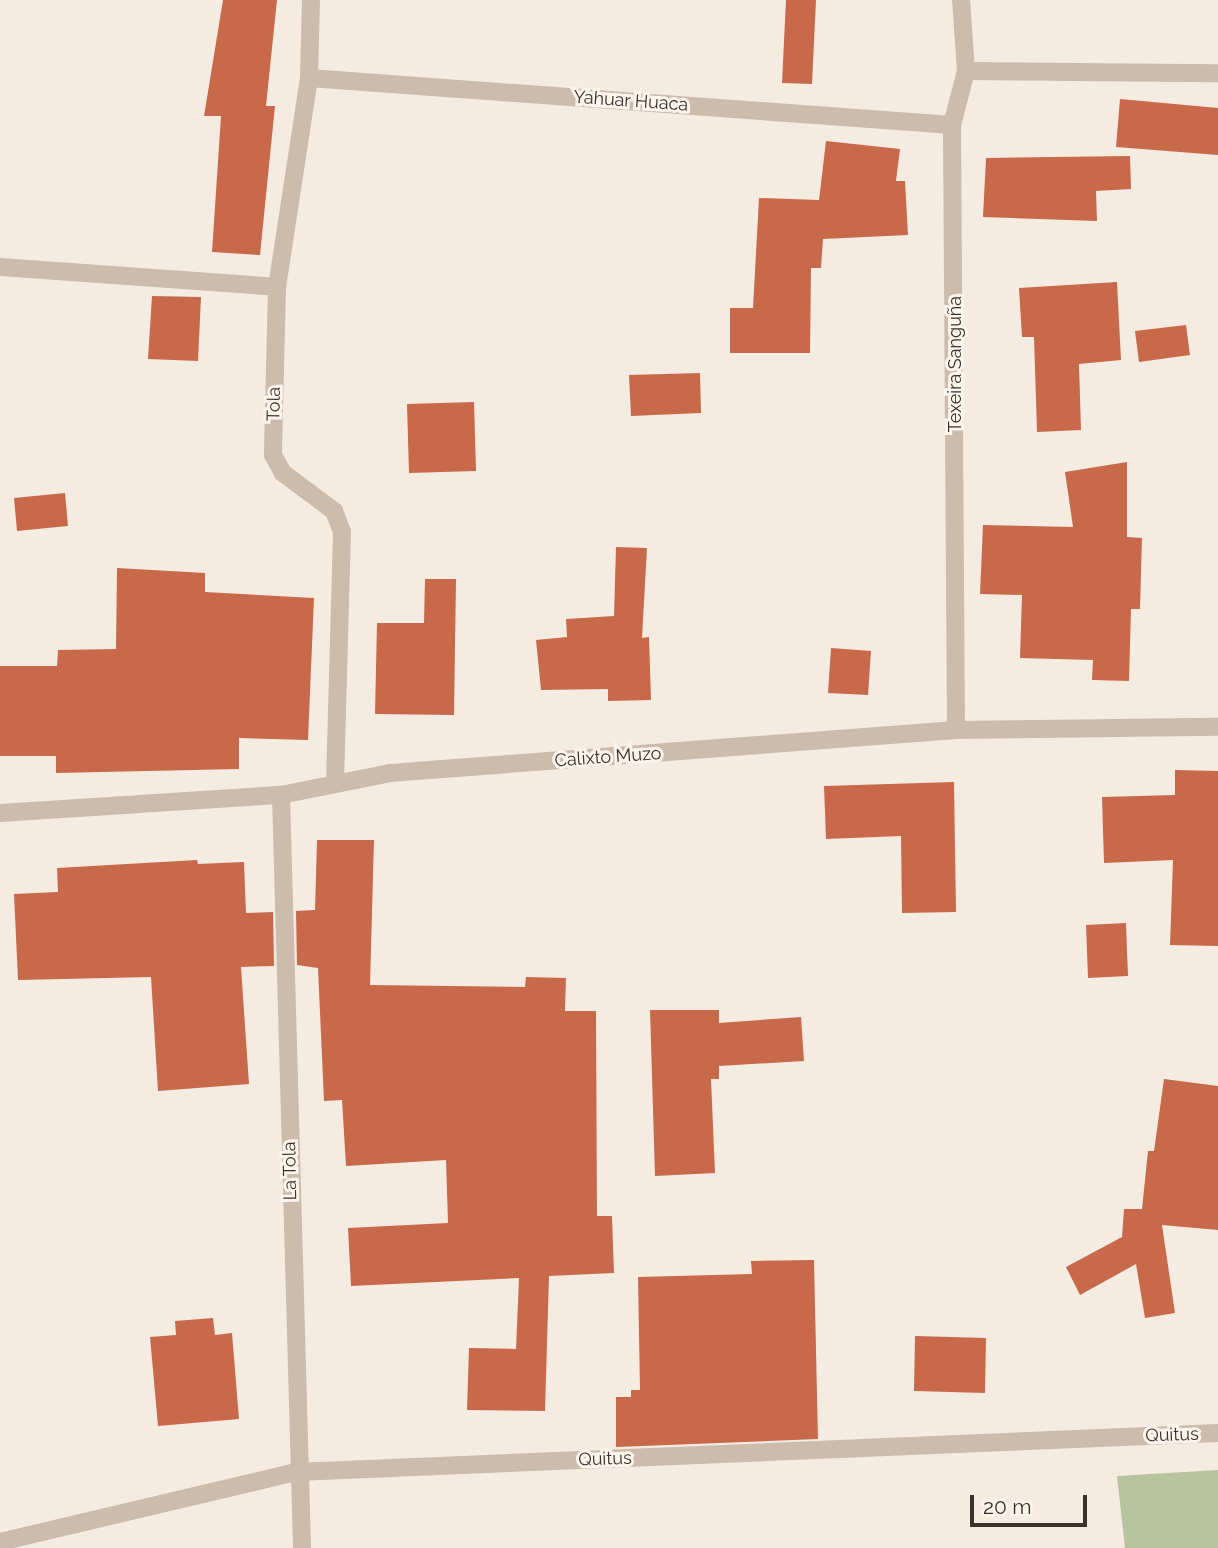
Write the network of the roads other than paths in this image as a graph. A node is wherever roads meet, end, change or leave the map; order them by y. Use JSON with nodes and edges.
{"nodes":[{"id":1,"x":311,"y":0,"type":"edge"},
{"id":2,"x":961,"y":0,"type":"edge"},
{"id":3,"x":966,"y":71,"type":"junction"},
{"id":4,"x":1218,"y":73,"type":"edge"},
{"id":5,"x":309,"y":78,"type":"junction"},
{"id":6,"x":952,"y":125,"type":"junction"},
{"id":7,"x":0,"y":268,"type":"edge"},
{"id":8,"x":276,"y":287,"type":"junction"},
{"id":9,"x":1218,"y":727,"type":"edge"},
{"id":10,"x":956,"y":730,"type":"junction"},
{"id":11,"x":335,"y":780,"type":"junction"},
{"id":12,"x":281,"y":794,"type":"junction"},
{"id":13,"x":0,"y":813,"type":"edge"},
{"id":14,"x":1218,"y":1433,"type":"edge"},
{"id":15,"x":297,"y":1472,"type":"junction"},
{"id":16,"x":0,"y":1542,"type":"edge"},
{"id":17,"x":302,"y":1548,"type":"edge"}],
"edges":[{"from":1,"to":5,"type":"street","name":"Tola"},
{"from":2,"to":3,"type":"street","name":"Texeira Sanguña"},
{"from":3,"to":4,"type":"street"},
{"from":3,"to":6,"type":"street","name":"Texeira Sanguña"},
{"from":5,"to":6,"type":"street","name":"Yahuar Huaca"},
{"from":5,"to":8,"type":"street","name":"Tola"},
{"from":6,"to":10,"type":"street","name":"Texeira Sanguña"},
{"from":7,"to":8,"type":"street"},
{"from":8,"to":11,"type":"street","name":"Tola"},
{"from":9,"to":10,"type":"street","name":"Calixto Muzo"},
{"from":10,"to":11,"type":"street","name":"Calixto Muzo"},
{"from":11,"to":12,"type":"street","name":"Calixto Muzo"},
{"from":12,"to":13,"type":"street","name":"Calixto Muzo"},
{"from":12,"to":15,"type":"street","name":"La Tola"},
{"from":14,"to":15,"type":"street","name":"Quitus"},
{"from":15,"to":16,"type":"street","name":"Quitus"},
{"from":15,"to":17,"type":"street","name":"La Tola"}]}
